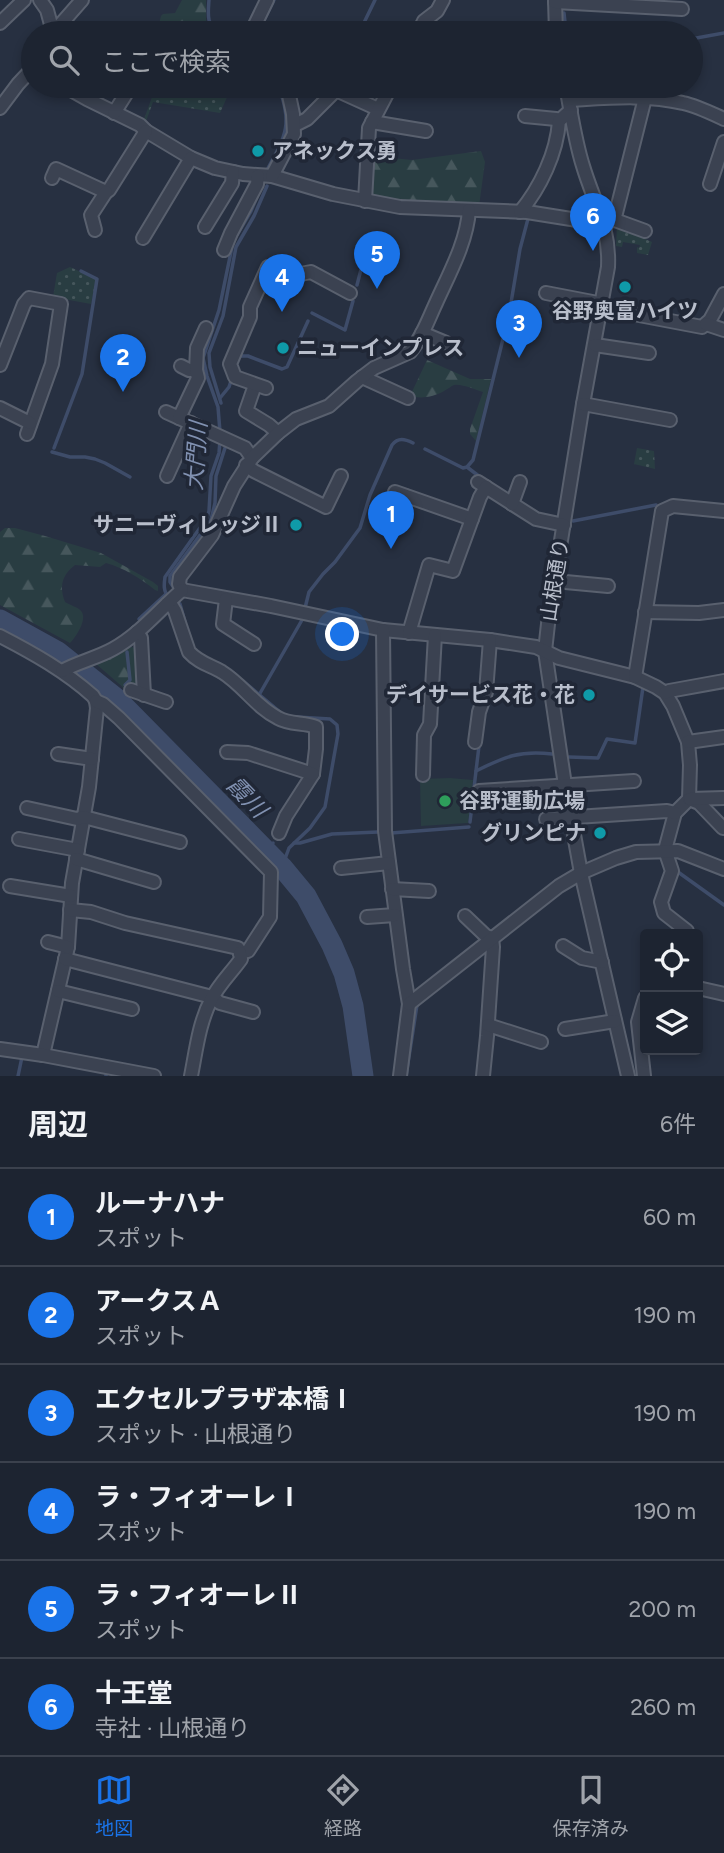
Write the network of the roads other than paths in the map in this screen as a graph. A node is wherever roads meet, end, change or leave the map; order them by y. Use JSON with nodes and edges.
{"nodes":[{"id":1,"x":24,"y":0,"type":"edge"},
{"id":2,"x":40,"y":0,"type":"edge"},
{"id":3,"x":82,"y":0,"type":"edge"},
{"id":4,"x":267,"y":0,"type":"edge"},
{"id":5,"x":443,"y":0,"type":"edge"},
{"id":6,"x":555,"y":1,"type":"edge"},
{"id":7,"x":667,"y":4,"type":"edge"},
{"id":8,"x":682,"y":9,"type":"dead end"},
{"id":9,"x":50,"y":21,"type":"edge"},
{"id":10,"x":63,"y":21,"type":"edge"},
{"id":11,"x":257,"y":21,"type":"edge"},
{"id":12,"x":424,"y":21,"type":"edge"},
{"id":13,"x":556,"y":21,"type":"edge"},
{"id":14,"x":0,"y":23,"type":"edge"},
{"id":15,"x":21,"y":81,"type":"edge"},
{"id":16,"x":86,"y":98,"type":"edge"},
{"id":17,"x":123,"y":98,"type":"edge"},
{"id":18,"x":289,"y":98,"type":"edge"},
{"id":19,"x":327,"y":98,"type":"edge"},
{"id":20,"x":356,"y":98,"type":"edge"},
{"id":21,"x":384,"y":98,"type":"edge"},
{"id":22,"x":569,"y":98,"type":"edge"},
{"id":23,"x":645,"y":98,"type":"junction"},
{"id":24,"x":570,"y":105,"type":"junction"},
{"id":25,"x":0,"y":108,"type":"edge"},
{"id":26,"x":378,"y":109,"type":"junction"},
{"id":27,"x":114,"y":113,"type":"junction"},
{"id":28,"x":525,"y":116,"type":"dead end"},
{"id":29,"x":724,"y":119,"type":"edge"},
{"id":30,"x":559,"y":121,"type":"junction"},
{"id":31,"x":372,"y":122,"type":"junction"},
{"id":32,"x":295,"y":125,"type":"junction"},
{"id":33,"x":146,"y":131,"type":"junction"},
{"id":34,"x":426,"y":131,"type":"dead end"},
{"id":35,"x":724,"y":142,"type":"edge"},
{"id":36,"x":191,"y":158,"type":"junction"},
{"id":37,"x":233,"y":173,"type":"junction"},
{"id":38,"x":258,"y":176,"type":"junction"},
{"id":39,"x":272,"y":176,"type":"junction"},
{"id":40,"x":52,"y":178,"type":"dead end"},
{"id":41,"x":710,"y":184,"type":"dead end"},
{"id":42,"x":106,"y":192,"type":"junction"},
{"id":43,"x":365,"y":201,"type":"junction"},
{"id":44,"x":470,"y":210,"type":"junction"},
{"id":45,"x":527,"y":212,"type":"junction"},
{"id":46,"x":608,"y":222,"type":"junction"},
{"id":47,"x":205,"y":227,"type":"dead end"},
{"id":48,"x":95,"y":230,"type":"dead end"},
{"id":49,"x":143,"y":230,"type":"dead end"},
{"id":50,"x":645,"y":231,"type":"dead end"},
{"id":51,"x":225,"y":250,"type":"dead end"},
{"id":52,"x":350,"y":293,"type":"dead end"},
{"id":53,"x":546,"y":293,"type":"dead end"},
{"id":54,"x":724,"y":294,"type":"edge"},
{"id":55,"x":602,"y":306,"type":"junction"},
{"id":56,"x":706,"y":324,"type":"junction"},
{"id":57,"x":205,"y":328,"type":"dead end"},
{"id":58,"x":724,"y":330,"type":"edge"},
{"id":59,"x":422,"y":333,"type":"junction"},
{"id":60,"x":446,"y":343,"type":"dead end"},
{"id":61,"x":4,"y":344,"type":"edge"},
{"id":62,"x":595,"y":345,"type":"junction"},
{"id":63,"x":649,"y":353,"type":"dead end"},
{"id":64,"x":0,"y":365,"type":"edge"},
{"id":65,"x":181,"y":366,"type":"dead end"},
{"id":66,"x":196,"y":370,"type":"junction"},
{"id":67,"x":362,"y":377,"type":"junction"},
{"id":68,"x":408,"y":398,"type":"dead end"},
{"id":69,"x":583,"y":404,"type":"junction"},
{"id":70,"x":0,"y":408,"type":"edge"},
{"id":71,"x":166,"y":412,"type":"dead end"},
{"id":72,"x":670,"y":420,"type":"dead end"},
{"id":73,"x":185,"y":421,"type":"junction"},
{"id":74,"x":278,"y":433,"type":"junction"},
{"id":75,"x":249,"y":462,"type":"junction"},
{"id":76,"x":167,"y":476,"type":"dead end"},
{"id":77,"x":341,"y":476,"type":"dead end"},
{"id":78,"x":520,"y":482,"type":"dead end"},
{"id":79,"x":512,"y":504,"type":"junction"},
{"id":80,"x":724,"y":511,"type":"edge"},
{"id":81,"x":472,"y":519,"type":"junction"},
{"id":82,"x":393,"y":525,"type":"dead end"},
{"id":83,"x":564,"y":525,"type":"junction"},
{"id":84,"x":555,"y":581,"type":"junction"},
{"id":85,"x":607,"y":586,"type":"dead end"},
{"id":86,"x":175,"y":597,"type":"junction"},
{"id":87,"x":226,"y":599,"type":"junction"},
{"id":88,"x":724,"y":610,"type":"edge"},
{"id":89,"x":645,"y":612,"type":"junction"},
{"id":90,"x":383,"y":630,"type":"junction"},
{"id":91,"x":138,"y":632,"type":"junction"},
{"id":92,"x":409,"y":633,"type":"junction"},
{"id":93,"x":435,"y":635,"type":"junction"},
{"id":94,"x":0,"y":636,"type":"edge"},
{"id":95,"x":490,"y":640,"type":"junction"},
{"id":96,"x":254,"y":644,"type":"dead end"},
{"id":97,"x":545,"y":651,"type":"junction"},
{"id":98,"x":64,"y":670,"type":"junction"},
{"id":99,"x":635,"y":677,"type":"junction"},
{"id":100,"x":724,"y":681,"type":"edge"},
{"id":101,"x":131,"y":690,"type":"dead end"},
{"id":102,"x":665,"y":693,"type":"junction"},
{"id":103,"x":144,"y":695,"type":"junction"},
{"id":104,"x":96,"y":701,"type":"junction"},
{"id":105,"x":166,"y":702,"type":"dead end"},
{"id":106,"x":479,"y":736,"type":"dead end"},
{"id":107,"x":724,"y":737,"type":"edge"},
{"id":108,"x":688,"y":742,"type":"junction"},
{"id":109,"x":227,"y":752,"type":"dead end"},
{"id":110,"x":58,"y":754,"type":"dead end"},
{"id":111,"x":92,"y":759,"type":"junction"},
{"id":112,"x":313,"y":774,"type":"junction"},
{"id":113,"x":423,"y":775,"type":"dead end"},
{"id":114,"x":634,"y":781,"type":"dead end"},
{"id":115,"x":565,"y":785,"type":"junction"},
{"id":116,"x":479,"y":791,"type":"dead end"},
{"id":117,"x":724,"y":797,"type":"edge"},
{"id":118,"x":689,"y":799,"type":"junction"},
{"id":119,"x":27,"y":808,"type":"dead end"},
{"id":120,"x":675,"y":813,"type":"junction"},
{"id":121,"x":84,"y":817,"type":"junction"},
{"id":122,"x":570,"y":818,"type":"junction"},
{"id":123,"x":546,"y":819,"type":"dead end"},
{"id":124,"x":723,"y":828,"type":"edge"},
{"id":125,"x":279,"y":834,"type":"dead end"},
{"id":126,"x":19,"y":839,"type":"dead end"},
{"id":127,"x":172,"y":843,"type":"dead end"},
{"id":128,"x":665,"y":850,"type":"junction"},
{"id":129,"x":77,"y":854,"type":"junction"},
{"id":130,"x":388,"y":863,"type":"junction"},
{"id":131,"x":341,"y":868,"type":"dead end"},
{"id":132,"x":724,"y":869,"type":"edge"},
{"id":133,"x":581,"y":873,"type":"junction"},
{"id":134,"x":155,"y":882,"type":"dead end"},
{"id":135,"x":10,"y":886,"type":"dead end"},
{"id":136,"x":392,"y":889,"type":"junction"},
{"id":137,"x":429,"y":891,"type":"dead end"},
{"id":138,"x":70,"y":903,"type":"junction"},
{"id":139,"x":396,"y":915,"type":"junction"},
{"id":140,"x":465,"y":916,"type":"dead end"},
{"id":141,"x":367,"y":917,"type":"dead end"},
{"id":142,"x":684,"y":929,"type":"edge"},
{"id":143,"x":492,"y":938,"type":"junction"},
{"id":144,"x":48,"y":942,"type":"dead end"},
{"id":145,"x":563,"y":946,"type":"dead end"},
{"id":146,"x":67,"y":953,"type":"junction"},
{"id":147,"x":240,"y":953,"type":"junction"},
{"id":148,"x":602,"y":962,"type":"junction"},
{"id":149,"x":703,"y":989,"type":"edge"},
{"id":150,"x":58,"y":991,"type":"junction"},
{"id":151,"x":724,"y":994,"type":"edge"},
{"id":152,"x":212,"y":997,"type":"junction"},
{"id":153,"x":126,"y":1004,"type":"dead end"},
{"id":154,"x":409,"y":1004,"type":"junction"},
{"id":155,"x":253,"y":1012,"type":"dead end"},
{"id":156,"x":640,"y":1015,"type":"edge"},
{"id":157,"x":615,"y":1021,"type":"junction"},
{"id":158,"x":488,"y":1025,"type":"junction"},
{"id":159,"x":565,"y":1029,"type":"dead end"},
{"id":160,"x":640,"y":1037,"type":"edge"},
{"id":161,"x":541,"y":1042,"type":"dead end"},
{"id":162,"x":0,"y":1049,"type":"edge"},
{"id":163,"x":43,"y":1055,"type":"junction"},
{"id":164,"x":642,"y":1055,"type":"edge"},
{"id":165,"x":101,"y":1071,"type":"edge"},
{"id":166,"x":153,"y":1076,"type":"edge"},
{"id":167,"x":191,"y":1076,"type":"edge"},
{"id":168,"x":400,"y":1076,"type":"edge"},
{"id":169,"x":483,"y":1076,"type":"edge"},
{"id":170,"x":628,"y":1076,"type":"edge"},
{"id":171,"x":645,"y":1076,"type":"edge"}],
"edges":[{"from":1,"to":14,"type":"street"},
{"from":2,"to":9,"type":"street"},
{"from":3,"to":10,"type":"street"},
{"from":4,"to":11,"type":"street"},
{"from":5,"to":12,"type":"street"},
{"from":6,"to":7,"type":"street"},
{"from":6,"to":13,"type":"street"},
{"from":7,"to":8,"type":"street"},
{"from":15,"to":25,"type":"street"},
{"from":16,"to":27,"type":"street"},
{"from":17,"to":27,"type":"street"},
{"from":18,"to":32,"type":"street"},
{"from":19,"to":32,"type":"street"},
{"from":20,"to":26,"type":"street"},
{"from":21,"to":26,"type":"street"},
{"from":22,"to":24,"type":"street","name":"山根通り"},
{"from":23,"to":24,"type":"street"},
{"from":23,"to":29,"type":"street"},
{"from":23,"to":46,"type":"street"},
{"from":24,"to":30,"type":"street"},
{"from":24,"to":46,"type":"street","name":"山根通り"},
{"from":26,"to":31,"type":"street"},
{"from":27,"to":33,"type":"street"},
{"from":28,"to":30,"type":"street"},
{"from":30,"to":45,"type":"street"},
{"from":31,"to":34,"type":"street"},
{"from":31,"to":43,"type":"street"},
{"from":32,"to":39,"type":"street"},
{"from":33,"to":36,"type":"street"},
{"from":33,"to":42,"type":"street"},
{"from":35,"to":41,"type":"street"},
{"from":36,"to":37,"type":"street"},
{"from":36,"to":49,"type":"street"},
{"from":37,"to":38,"type":"street"},
{"from":37,"to":47,"type":"street"},
{"from":38,"to":39,"type":"street"},
{"from":38,"to":51,"type":"street"},
{"from":39,"to":43,"type":"street"},
{"from":40,"to":42,"type":"street"},
{"from":42,"to":48,"type":"street"},
{"from":43,"to":44,"type":"street"},
{"from":44,"to":45,"type":"street"},
{"from":44,"to":59,"type":"street"},
{"from":45,"to":46,"type":"street"},
{"from":46,"to":50,"type":"street"},
{"from":46,"to":55,"type":"street","name":"山根通り"},
{"from":52,"to":74,"type":"street"},
{"from":53,"to":55,"type":"street"},
{"from":54,"to":56,"type":"street"},
{"from":55,"to":56,"type":"street"},
{"from":55,"to":62,"type":"street","name":"山根通り"},
{"from":56,"to":58,"type":"street"},
{"from":57,"to":66,"type":"street"},
{"from":59,"to":60,"type":"street"},
{"from":59,"to":67,"type":"street"},
{"from":61,"to":64,"type":"street"},
{"from":61,"to":70,"type":"street"},
{"from":62,"to":63,"type":"street"},
{"from":62,"to":69,"type":"street","name":"山根通り"},
{"from":65,"to":66,"type":"street"},
{"from":66,"to":73,"type":"street"},
{"from":67,"to":68,"type":"street"},
{"from":67,"to":74,"type":"street"},
{"from":69,"to":72,"type":"street"},
{"from":69,"to":83,"type":"street","name":"山根通り"},
{"from":71,"to":73,"type":"street"},
{"from":73,"to":75,"type":"street"},
{"from":73,"to":76,"type":"street"},
{"from":74,"to":75,"type":"street"},
{"from":75,"to":77,"type":"street"},
{"from":75,"to":86,"type":"street"},
{"from":78,"to":79,"type":"street"},
{"from":79,"to":81,"type":"street"},
{"from":79,"to":83,"type":"street"},
{"from":80,"to":89,"type":"street"},
{"from":81,"to":82,"type":"street"},
{"from":81,"to":92,"type":"street"},
{"from":83,"to":84,"type":"street","name":"山根通り"},
{"from":84,"to":85,"type":"street"},
{"from":84,"to":97,"type":"street","name":"山根通り"},
{"from":86,"to":87,"type":"street"},
{"from":86,"to":91,"type":"street"},
{"from":86,"to":112,"type":"street"},
{"from":87,"to":90,"type":"street"},
{"from":87,"to":96,"type":"street"},
{"from":88,"to":89,"type":"street"},
{"from":89,"to":99,"type":"street"},
{"from":90,"to":92,"type":"street"},
{"from":90,"to":130,"type":"street"},
{"from":91,"to":98,"type":"street"},
{"from":91,"to":103,"type":"street"},
{"from":92,"to":93,"type":"street"},
{"from":93,"to":95,"type":"street"},
{"from":93,"to":113,"type":"street"},
{"from":94,"to":98,"type":"street"},
{"from":95,"to":97,"type":"street"},
{"from":95,"to":106,"type":"street"},
{"from":97,"to":99,"type":"street"},
{"from":97,"to":115,"type":"street","name":"山根通り"},
{"from":98,"to":104,"type":"street"},
{"from":99,"to":102,"type":"street"},
{"from":100,"to":102,"type":"street"},
{"from":101,"to":103,"type":"street"},
{"from":102,"to":108,"type":"street"},
{"from":103,"to":105,"type":"street"},
{"from":104,"to":111,"type":"street"},
{"from":104,"to":147,"type":"street"},
{"from":107,"to":108,"type":"street"},
{"from":108,"to":118,"type":"street"},
{"from":109,"to":112,"type":"street"},
{"from":110,"to":111,"type":"street"},
{"from":111,"to":121,"type":"street"},
{"from":112,"to":125,"type":"street"},
{"from":114,"to":115,"type":"street"},
{"from":115,"to":116,"type":"street"},
{"from":115,"to":122,"type":"street","name":"山根通り"},
{"from":117,"to":118,"type":"street"},
{"from":118,"to":120,"type":"street"},
{"from":118,"to":124,"type":"street"},
{"from":119,"to":121,"type":"street"},
{"from":120,"to":122,"type":"street"},
{"from":120,"to":128,"type":"street"},
{"from":121,"to":127,"type":"street"},
{"from":121,"to":129,"type":"street"},
{"from":122,"to":123,"type":"street"},
{"from":122,"to":133,"type":"street","name":"山根通り"},
{"from":126,"to":129,"type":"street"},
{"from":128,"to":132,"type":"street"},
{"from":128,"to":133,"type":"street"},
{"from":128,"to":142,"type":"street"},
{"from":129,"to":134,"type":"street"},
{"from":129,"to":138,"type":"street"},
{"from":130,"to":131,"type":"street"},
{"from":130,"to":136,"type":"street"},
{"from":133,"to":143,"type":"street"},
{"from":133,"to":148,"type":"street","name":"山根通り"},
{"from":135,"to":138,"type":"street"},
{"from":136,"to":137,"type":"street"},
{"from":136,"to":139,"type":"street"},
{"from":138,"to":146,"type":"street"},
{"from":138,"to":147,"type":"street"},
{"from":139,"to":141,"type":"street"},
{"from":139,"to":154,"type":"street"},
{"from":140,"to":143,"type":"street"},
{"from":143,"to":154,"type":"street"},
{"from":143,"to":158,"type":"street"},
{"from":144,"to":146,"type":"street"},
{"from":145,"to":148,"type":"street"},
{"from":146,"to":150,"type":"street"},
{"from":146,"to":152,"type":"street"},
{"from":147,"to":152,"type":"street"},
{"from":148,"to":157,"type":"street","name":"山根通り"},
{"from":149,"to":151,"type":"street"},
{"from":150,"to":153,"type":"street"},
{"from":150,"to":163,"type":"street"},
{"from":152,"to":155,"type":"street"},
{"from":152,"to":167,"type":"street"},
{"from":154,"to":168,"type":"street"},
{"from":156,"to":160,"type":"street"},
{"from":157,"to":159,"type":"street"},
{"from":157,"to":170,"type":"street","name":"山根通り"},
{"from":158,"to":161,"type":"street"},
{"from":158,"to":169,"type":"street"},
{"from":162,"to":163,"type":"street"},
{"from":163,"to":165,"type":"street"},
{"from":164,"to":171,"type":"street"},
{"from":165,"to":166,"type":"street"}]}
